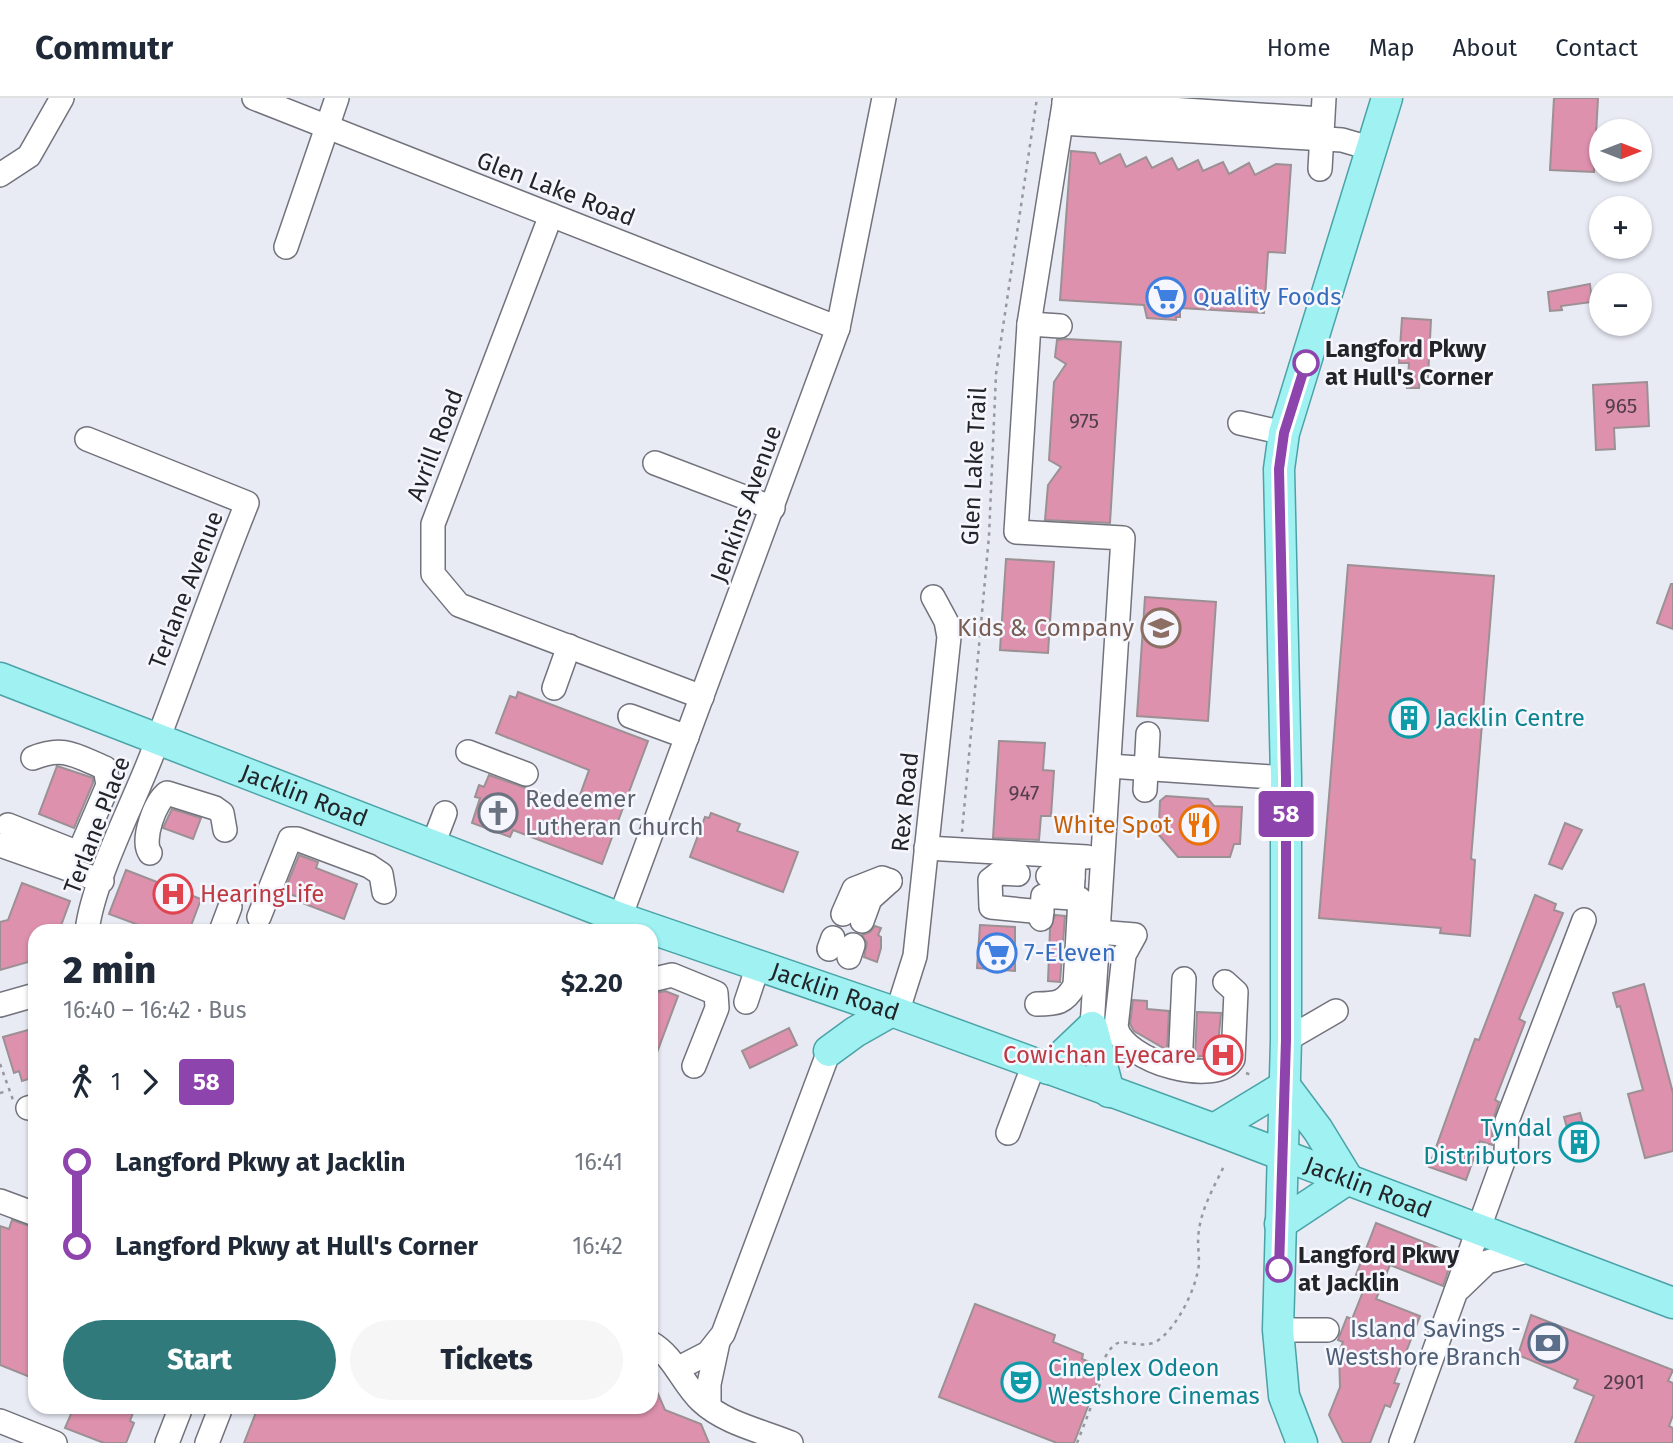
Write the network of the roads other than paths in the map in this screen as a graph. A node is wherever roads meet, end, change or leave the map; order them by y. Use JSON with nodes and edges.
{"nodes":[{"id":1,"x":62,"y":98,"type":"edge"},
{"id":2,"x":254,"y":98,"type":"edge"},
{"id":3,"x":337,"y":98,"type":"edge"},
{"id":4,"x":884,"y":98,"type":"edge"},
{"id":5,"x":1387,"y":98,"type":"edge"},
{"id":6,"x":1063,"y":108,"type":"edge"},
{"id":7,"x":1323,"y":119,"type":"edge"},
{"id":8,"x":326,"y":127,"type":"junction"},
{"id":9,"x":1373,"y":149,"type":"junction"},
{"id":10,"x":1320,"y":169,"type":"dead end"},
{"id":11,"x":0,"y":175,"type":"edge"},
{"id":12,"x":551,"y":215,"type":"junction"},
{"id":13,"x":286,"y":247,"type":"dead end"},
{"id":14,"x":1029,"y":324,"type":"junction"},
{"id":15,"x":1060,"y":326,"type":"dead end"},
{"id":16,"x":838,"y":328,"type":"junction"},
{"id":17,"x":1240,"y":423,"type":"dead end"},
{"id":18,"x":1284,"y":433,"type":"junction"},
{"id":19,"x":87,"y":439,"type":"dead end"},
{"id":20,"x":655,"y":463,"type":"dead end"},
{"id":21,"x":773,"y":508,"type":"junction"},
{"id":22,"x":933,"y":597,"type":"dead end"},
{"id":23,"x":569,"y":646,"type":"junction"},
{"id":24,"x":0,"y":678,"type":"edge"},
{"id":25,"x":554,"y":688,"type":"dead end"},
{"id":26,"x":702,"y":697,"type":"junction"},
{"id":27,"x":630,"y":716,"type":"dead end"},
{"id":28,"x":1148,"y":734,"type":"dead end"},
{"id":29,"x":687,"y":737,"type":"junction"},
{"id":30,"x":158,"y":739,"type":"junction"},
{"id":31,"x":468,"y":752,"type":"dead end"},
{"id":32,"x":33,"y":758,"type":"dead end"},
{"id":33,"x":1110,"y":766,"type":"junction"},
{"id":34,"x":526,"y":774,"type":"dead end"},
{"id":35,"x":1286,"y":778,"type":"junction"},
{"id":36,"x":1145,"y":779,"type":"junction"},
{"id":37,"x":445,"y":813,"type":"dead end"},
{"id":38,"x":225,"y":830,"type":"dead end"},
{"id":39,"x":4,"y":835,"type":"edge"},
{"id":40,"x":432,"y":847,"type":"junction"},
{"id":41,"x":926,"y":848,"type":"junction"},
{"id":42,"x":150,"y":853,"type":"dead end"},
{"id":43,"x":1103,"y":858,"type":"junction"},
{"id":44,"x":1064,"y":868,"type":"junction"},
{"id":45,"x":1018,"y":874,"type":"dead end"},
{"id":46,"x":102,"y":881,"type":"junction"},
{"id":47,"x":890,"y":881,"type":"dead end"},
{"id":48,"x":384,"y":892,"type":"dead end"},
{"id":49,"x":230,"y":907,"type":"dead end"},
{"id":50,"x":259,"y":917,"type":"dead end"},
{"id":51,"x":852,"y":918,"type":"dead end"},
{"id":52,"x":1584,"y":920,"type":"dead end"},
{"id":53,"x":89,"y":924,"type":"edge"},
{"id":54,"x":224,"y":924,"type":"edge"},
{"id":55,"x":618,"y":924,"type":"edge"},
{"id":56,"x":658,"y":936,"type":"edge"},
{"id":57,"x":1091,"y":941,"type":"junction"},
{"id":58,"x":758,"y":965,"type":"junction"},
{"id":59,"x":658,"y":978,"type":"edge"},
{"id":60,"x":1184,"y":979,"type":"dead end"},
{"id":61,"x":1225,"y":982,"type":"dead end"},
{"id":62,"x":837,"y":993,"type":"junction"},
{"id":63,"x":28,"y":997,"type":"edge"},
{"id":64,"x":746,"y":1002,"type":"dead end"},
{"id":65,"x":1037,"y":1004,"type":"dead end"},
{"id":66,"x":0,"y":1005,"type":"edge"},
{"id":67,"x":1336,"y":1011,"type":"dead end"},
{"id":68,"x":895,"y":1012,"type":"junction"},
{"id":69,"x":1091,"y":1027,"type":"junction"},
{"id":70,"x":1286,"y":1040,"type":"junction"},
{"id":71,"x":829,"y":1051,"type":"junction"},
{"id":72,"x":694,"y":1066,"type":"dead end"},
{"id":73,"x":1041,"y":1066,"type":"junction"},
{"id":74,"x":1180,"y":1068,"type":"junction"},
{"id":75,"x":1284,"y":1086,"type":"junction"},
{"id":76,"x":1110,"y":1091,"type":"junction"},
{"id":77,"x":1214,"y":1129,"type":"junction"},
{"id":78,"x":1008,"y":1133,"type":"dead end"},
{"id":79,"x":1282,"y":1155,"type":"junction"},
{"id":80,"x":1348,"y":1180,"type":"junction"},
{"id":81,"x":0,"y":1201,"type":"edge"},
{"id":82,"x":28,"y":1211,"type":"edge"},
{"id":83,"x":1280,"y":1224,"type":"junction"},
{"id":84,"x":1478,"y":1227,"type":"junction"},
{"id":85,"x":1534,"y":1249,"type":"junction"},
{"id":86,"x":1458,"y":1290,"type":"junction"},
{"id":87,"x":1673,"y":1303,"type":"edge"},
{"id":88,"x":1278,"y":1330,"type":"junction"},
{"id":89,"x":1327,"y":1330,"type":"dead end"},
{"id":90,"x":719,"y":1342,"type":"junction"},
{"id":91,"x":658,"y":1347,"type":"edge"},
{"id":92,"x":677,"y":1369,"type":"junction"},
{"id":93,"x":709,"y":1408,"type":"junction"},
{"id":94,"x":177,"y":1414,"type":"edge"},
{"id":95,"x":218,"y":1414,"type":"edge"},
{"id":96,"x":0,"y":1421,"type":"edge"},
{"id":97,"x":55,"y":1443,"type":"edge"},
{"id":98,"x":167,"y":1443,"type":"edge"},
{"id":99,"x":207,"y":1443,"type":"edge"},
{"id":100,"x":791,"y":1443,"type":"edge"},
{"id":101,"x":1301,"y":1443,"type":"edge"},
{"id":102,"x":1401,"y":1443,"type":"edge"}],
"edges":[{"from":1,"to":11,"type":"street"},
{"from":2,"to":8,"type":"street","name":"Glen Lake Road"},
{"from":3,"to":8,"type":"street"},
{"from":4,"to":16,"type":"street","name":"Jenkins Avenue"},
{"from":5,"to":9,"type":"main road"},
{"from":6,"to":7,"type":"street"},
{"from":6,"to":14,"type":"street"},
{"from":7,"to":9,"type":"street"},
{"from":7,"to":10,"type":"street"},
{"from":8,"to":12,"type":"street","name":"Glen Lake Road"},
{"from":8,"to":13,"type":"street"},
{"from":9,"to":18,"type":"main road"},
{"from":12,"to":16,"type":"street","name":"Glen Lake Road"},
{"from":12,"to":23,"type":"street","name":"Avrill Road"},
{"from":14,"to":15,"type":"street"},
{"from":14,"to":33,"type":"street"},
{"from":16,"to":21,"type":"street","name":"Jenkins Avenue"},
{"from":17,"to":18,"type":"street"},
{"from":18,"to":35,"type":"main road"},
{"from":19,"to":30,"type":"street","name":"Terlane Avenue"},
{"from":20,"to":21,"type":"street"},
{"from":21,"to":26,"type":"street","name":"Jenkins Avenue"},
{"from":22,"to":41,"type":"street","name":"Rex Road"},
{"from":23,"to":25,"type":"street"},
{"from":23,"to":26,"type":"street","name":"Avrill Road"},
{"from":24,"to":30,"type":"main road","name":"Jacklin Road"},
{"from":26,"to":29,"type":"street","name":"Jenkins Avenue"},
{"from":27,"to":29,"type":"street"},
{"from":28,"to":36,"type":"street"},
{"from":29,"to":55,"type":"street","name":"Jenkins Avenue"},
{"from":30,"to":40,"type":"main road","name":"Jacklin Road"},
{"from":30,"to":46,"type":"street","name":"Terlane Place"},
{"from":31,"to":34,"type":"street"},
{"from":32,"to":39,"type":"street"},
{"from":33,"to":36,"type":"street"},
{"from":33,"to":43,"type":"street"},
{"from":35,"to":36,"type":"street"},
{"from":35,"to":70,"type":"main road"},
{"from":37,"to":40,"type":"street"},
{"from":38,"to":42,"type":"street"},
{"from":39,"to":46,"type":"street"},
{"from":40,"to":55,"type":"main road","name":"Jacklin Road"},
{"from":41,"to":44,"type":"street"},
{"from":41,"to":68,"type":"street","name":"Rex Road"},
{"from":43,"to":44,"type":"street"},
{"from":43,"to":57,"type":"street"},
{"from":44,"to":45,"type":"street"},
{"from":44,"to":57,"type":"street"},
{"from":46,"to":53,"type":"street","name":"Terlane Place"},
{"from":47,"to":51,"type":"street"},
{"from":48,"to":50,"type":"street"},
{"from":49,"to":54,"type":"street"},
{"from":52,"to":84,"type":"street"},
{"from":56,"to":58,"type":"main road","name":"Jacklin Road"},
{"from":57,"to":65,"type":"street"},
{"from":57,"to":69,"type":"street"},
{"from":57,"to":74,"type":"street"},
{"from":58,"to":62,"type":"main road","name":"Jacklin Road"},
{"from":58,"to":64,"type":"street"},
{"from":59,"to":72,"type":"street"},
{"from":60,"to":74,"type":"street"},
{"from":61,"to":74,"type":"street"},
{"from":62,"to":68,"type":"main road","name":"Jacklin Road"},
{"from":62,"to":71,"type":"main road"},
{"from":63,"to":66,"type":"street"},
{"from":67,"to":70,"type":"street"},
{"from":68,"to":71,"type":"main road"},
{"from":68,"to":73,"type":"main road","name":"Jacklin Road"},
{"from":69,"to":73,"type":"main road"},
{"from":69,"to":76,"type":"main road"},
{"from":70,"to":75,"type":"main road"},
{"from":71,"to":90,"type":"street"},
{"from":73,"to":76,"type":"main road","name":"Jacklin Road"},
{"from":73,"to":78,"type":"street"},
{"from":75,"to":77,"type":"main road"},
{"from":75,"to":79,"type":"main road"},
{"from":75,"to":80,"type":"main road"},
{"from":76,"to":77,"type":"main road","name":"Jacklin Road"},
{"from":77,"to":79,"type":"main road","name":"Jacklin Road"},
{"from":79,"to":80,"type":"main road","name":"Jacklin Road"},
{"from":79,"to":83,"type":"main road"},
{"from":80,"to":83,"type":"main road"},
{"from":80,"to":84,"type":"main road","name":"Jacklin Road"},
{"from":81,"to":82,"type":"street"},
{"from":83,"to":88,"type":"main road"},
{"from":84,"to":85,"type":"main road","name":"Jacklin Road"},
{"from":84,"to":86,"type":"street"},
{"from":85,"to":86,"type":"street"},
{"from":85,"to":87,"type":"main road","name":"Jacklin Road"},
{"from":86,"to":102,"type":"street"},
{"from":88,"to":89,"type":"street"},
{"from":88,"to":101,"type":"main road"},
{"from":90,"to":92,"type":"street"},
{"from":90,"to":93,"type":"street"},
{"from":91,"to":92,"type":"street"},
{"from":92,"to":93,"type":"street"},
{"from":93,"to":100,"type":"street"},
{"from":94,"to":98,"type":"street"},
{"from":95,"to":99,"type":"street"},
{"from":96,"to":97,"type":"street"}]}
